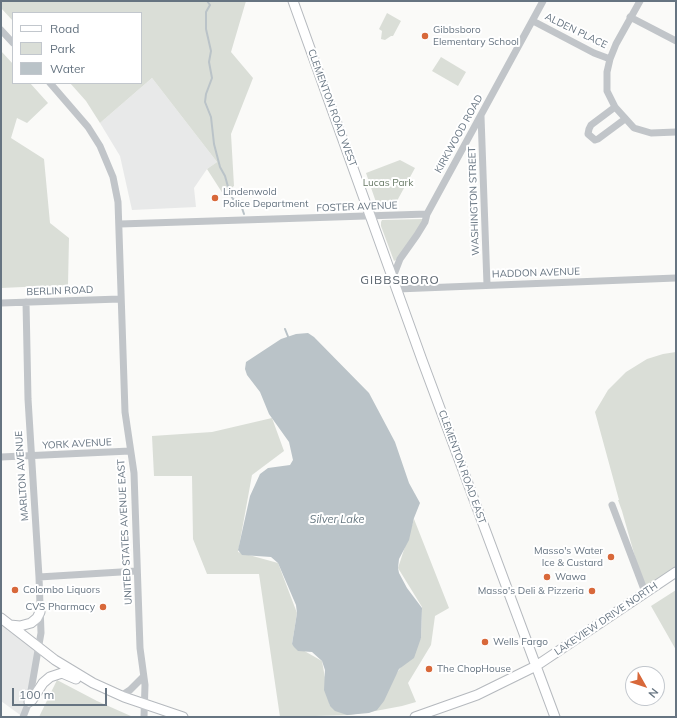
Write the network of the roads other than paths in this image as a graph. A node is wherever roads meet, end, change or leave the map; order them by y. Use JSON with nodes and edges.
{"nodes":[{"id":1,"x":293,"y":1,"type":"edge"},
{"id":2,"x":543,"y":1,"type":"edge"},
{"id":3,"x":640,"y":1,"type":"edge"},
{"id":4,"x":630,"y":17,"type":"junction"},
{"id":5,"x":533,"y":21,"type":"junction"},
{"id":6,"x":1,"y":30,"type":"edge"},
{"id":7,"x":676,"y":41,"type":"edge"},
{"id":8,"x":12,"y":42,"type":"edge"},
{"id":9,"x":610,"y":59,"type":"junction"},
{"id":10,"x":51,"y":84,"type":"edge"},
{"id":11,"x":614,"y":107,"type":"junction"},
{"id":12,"x":481,"y":116,"type":"junction"},
{"id":13,"x":625,"y":119,"type":"junction"},
{"id":14,"x":676,"y":132,"type":"edge"},
{"id":15,"x":427,"y":214,"type":"junction"},
{"id":16,"x":371,"y":216,"type":"junction"},
{"id":17,"x":120,"y":224,"type":"junction"},
{"id":18,"x":393,"y":277,"type":"junction"},
{"id":19,"x":676,"y":278,"type":"edge"},
{"id":20,"x":487,"y":285,"type":"junction"},
{"id":21,"x":397,"y":289,"type":"junction"},
{"id":22,"x":120,"y":299,"type":"junction"},
{"id":23,"x":26,"y":302,"type":"junction"},
{"id":24,"x":1,"y":303,"type":"edge"},
{"id":25,"x":130,"y":451,"type":"junction"},
{"id":26,"x":31,"y":456,"type":"junction"},
{"id":27,"x":1,"y":457,"type":"edge"},
{"id":28,"x":612,"y":506,"type":"dead end"},
{"id":29,"x":137,"y":570,"type":"junction"},
{"id":30,"x":676,"y":572,"type":"edge"},
{"id":31,"x":39,"y":577,"type":"junction"},
{"id":32,"x":645,"y":592,"type":"junction"},
{"id":33,"x":40,"y":612,"type":"junction"},
{"id":34,"x":5,"y":621,"type":"edge"},
{"id":35,"x":39,"y":648,"type":"junction"},
{"id":36,"x":536,"y":666,"type":"junction"},
{"id":37,"x":143,"y":677,"type":"junction"},
{"id":38,"x":93,"y":683,"type":"junction"},
{"id":39,"x":121,"y":696,"type":"junction"},
{"id":40,"x":29,"y":702,"type":"junction"},
{"id":41,"x":143,"y":703,"type":"junction"},
{"id":42,"x":23,"y":717,"type":"edge"},
{"id":43,"x":144,"y":717,"type":"edge"},
{"id":44,"x":183,"y":717,"type":"edge"},
{"id":45,"x":415,"y":717,"type":"edge"},
{"id":46,"x":555,"y":717,"type":"edge"}],
"edges":[{"from":1,"to":16,"type":"main road","name":"CLEMENTON ROAD WEST"},
{"from":2,"to":5,"type":"street","name":"KIRKWOOD ROAD"},
{"from":3,"to":4,"type":"street"},
{"from":4,"to":7,"type":"street"},
{"from":4,"to":9,"type":"street"},
{"from":5,"to":9,"type":"street","name":"ALDEN PLACE"},
{"from":5,"to":12,"type":"street","name":"KIRKWOOD ROAD"},
{"from":6,"to":8,"type":"street"},
{"from":9,"to":11,"type":"street"},
{"from":10,"to":17,"type":"street","name":"UNITED STATES AVENUE EAST"},
{"from":11,"to":13,"type":"street"},
{"from":11,"to":13,"type":"street"},
{"from":12,"to":15,"type":"street","name":"KIRKWOOD ROAD"},
{"from":12,"to":20,"type":"street","name":"WASHINGTON STREET"},
{"from":13,"to":14,"type":"street"},
{"from":15,"to":16,"type":"street","name":"FOSTER AVENUE"},
{"from":15,"to":18,"type":"street","name":"KIRKWOOD ROAD"},
{"from":16,"to":17,"type":"street","name":"FOSTER AVENUE"},
{"from":16,"to":18,"type":"main road","name":"CLEMENTON ROAD EAST"},
{"from":17,"to":22,"type":"street","name":"UNITED STATES AVENUE EAST"},
{"from":18,"to":21,"type":"main road","name":"CLEMENTON ROAD EAST"},
{"from":19,"to":20,"type":"street","name":"HADDON AVENUE"},
{"from":20,"to":21,"type":"street","name":"HADDON AVENUE"},
{"from":21,"to":36,"type":"main road","name":"CLEMENTON ROAD EAST"},
{"from":22,"to":23,"type":"street","name":"BERLIN ROAD"},
{"from":22,"to":25,"type":"street","name":"UNITED STATES AVENUE EAST"},
{"from":23,"to":24,"type":"street","name":"BERLIN ROAD"},
{"from":23,"to":26,"type":"street","name":"MARLTON AVENUE"},
{"from":25,"to":26,"type":"street","name":"YORK AVENUE"},
{"from":25,"to":29,"type":"street","name":"UNITED STATES AVENUE EAST"},
{"from":26,"to":27,"type":"street","name":"YORK AVENUE"},
{"from":26,"to":31,"type":"street","name":"MARLTON AVENUE"},
{"from":28,"to":32,"type":"street"},
{"from":29,"to":31,"type":"street"},
{"from":29,"to":37,"type":"street","name":"UNITED STATES AVENUE EAST"},
{"from":30,"to":32,"type":"main road","name":"LAKEVIEW DRIVE NORTH"},
{"from":31,"to":33,"type":"street","name":"MARLTON AVENUE"},
{"from":32,"to":36,"type":"main road","name":"LAKEVIEW DRIVE NORTH"},
{"from":33,"to":34,"type":"main road"},
{"from":33,"to":35,"type":"street","name":"MARLTON AVENUE"},
{"from":34,"to":35,"type":"main road"},
{"from":35,"to":38,"type":"main road"},
{"from":35,"to":40,"type":"street","name":"MARLTON AVENUE"},
{"from":36,"to":45,"type":"main road","name":"LAKEVIEW DRIVE NORTH"},
{"from":36,"to":46,"type":"main road","name":"CLEMENTON ROAD EAST"},
{"from":37,"to":39,"type":"street"},
{"from":37,"to":41,"type":"street","name":"UNITED STATES AVENUE EAST"},
{"from":38,"to":39,"type":"main road"},
{"from":38,"to":40,"type":"main road"},
{"from":39,"to":41,"type":"main road"},
{"from":40,"to":42,"type":"street","name":"MARLTON AVENUE"},
{"from":41,"to":43,"type":"street","name":"UNITED STATES AVENUE EAST"},
{"from":41,"to":44,"type":"main road"}]}
